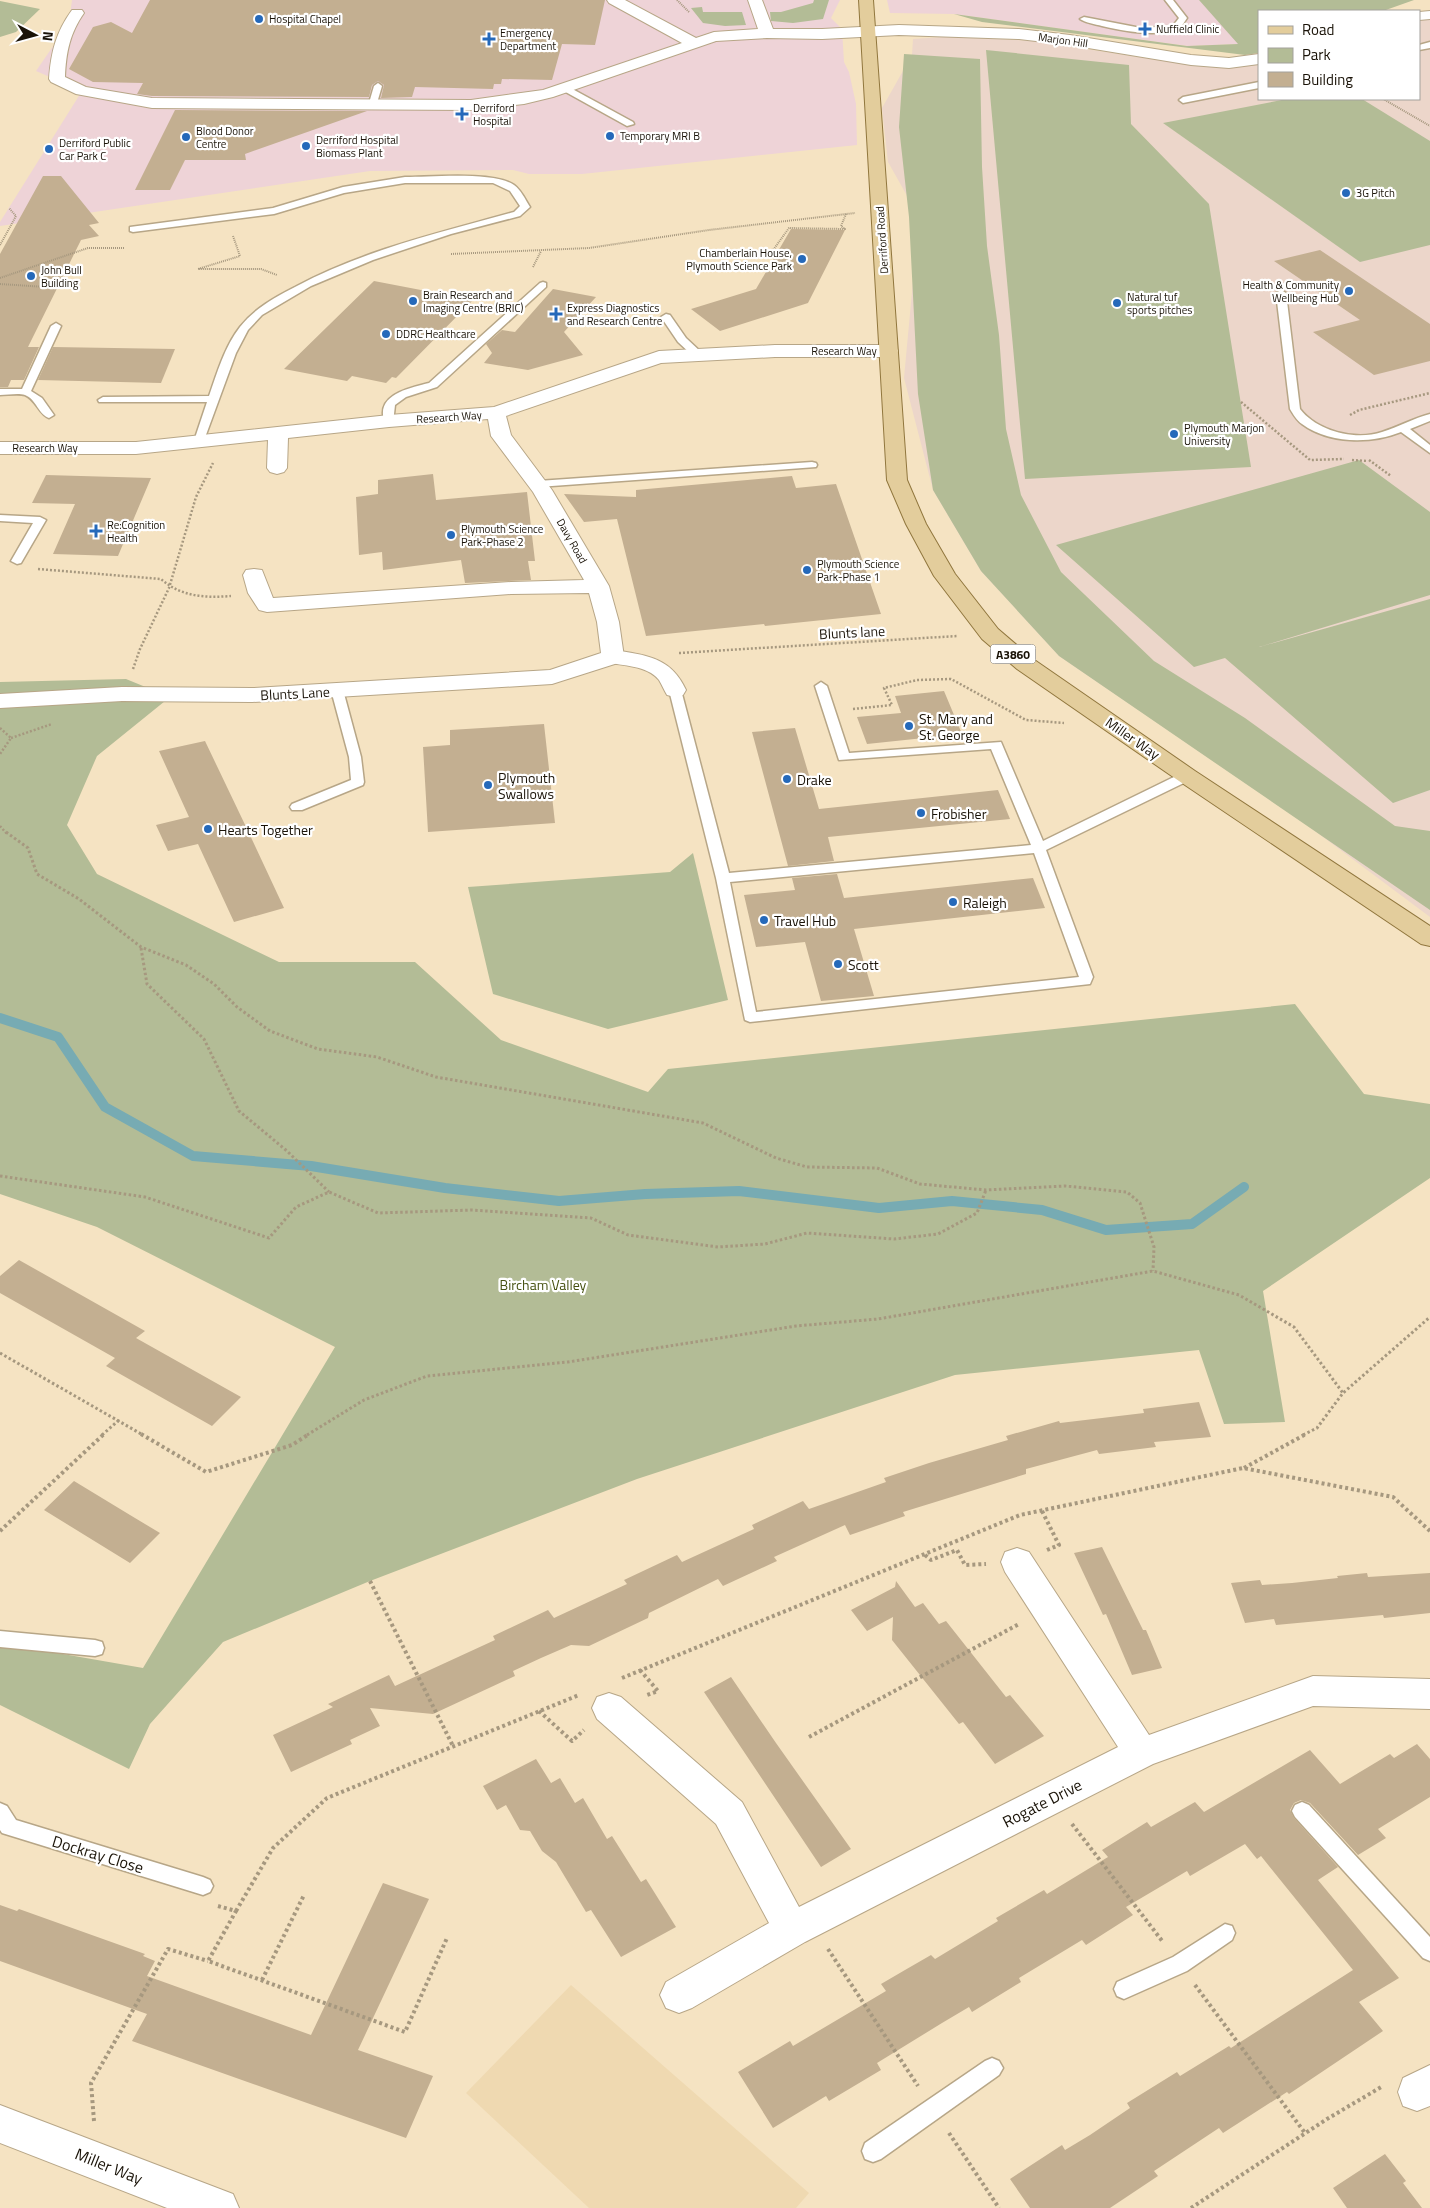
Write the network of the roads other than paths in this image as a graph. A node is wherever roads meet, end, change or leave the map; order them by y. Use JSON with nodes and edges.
{"nodes":[{"id":1,"x":614,"y":0,"type":"edge"},
{"id":2,"x":633,"y":0,"type":"edge"},
{"id":3,"x":755,"y":0,"type":"edge"},
{"id":4,"x":866,"y":0,"type":"edge"},
{"id":5,"x":1170,"y":0,"type":"edge"},
{"id":6,"x":77,"y":13,"type":"dead end"},
{"id":7,"x":1084,"y":19,"type":"dead end"},
{"id":8,"x":866,"y":32,"type":"junction"},
{"id":9,"x":767,"y":33,"type":"junction"},
{"id":10,"x":714,"y":37,"type":"junction"},
{"id":11,"x":693,"y":43,"type":"junction"},
{"id":12,"x":1258,"y":59,"type":"edge"},
{"id":13,"x":1258,"y":85,"type":"edge"},
{"id":14,"x":378,"y":86,"type":"dead end"},
{"id":15,"x":565,"y":88,"type":"junction"},
{"id":16,"x":1183,"y":100,"type":"dead end"},
{"id":17,"x":373,"y":103,"type":"junction"},
{"id":18,"x":630,"y":124,"type":"dead end"},
{"id":19,"x":133,"y":229,"type":"dead end"},
{"id":20,"x":544,"y":285,"type":"dead end"},
{"id":21,"x":1281,"y":293,"type":"dead end"},
{"id":22,"x":666,"y":317,"type":"dead end"},
{"id":23,"x":56,"y":326,"type":"dead end"},
{"id":24,"x":889,"y":351,"type":"junction"},
{"id":25,"x":697,"y":354,"type":"junction"},
{"id":26,"x":26,"y":391,"type":"junction"},
{"id":27,"x":0,"y":392,"type":"edge"},
{"id":28,"x":215,"y":399,"type":"junction"},
{"id":29,"x":102,"y":400,"type":"dead end"},
{"id":30,"x":496,"y":413,"type":"junction"},
{"id":31,"x":49,"y":415,"type":"dead end"},
{"id":32,"x":1430,"y":417,"type":"edge"},
{"id":33,"x":390,"y":421,"type":"junction"},
{"id":34,"x":1402,"y":428,"type":"junction"},
{"id":35,"x":278,"y":433,"type":"junction"},
{"id":36,"x":199,"y":440,"type":"junction"},
{"id":37,"x":0,"y":448,"type":"edge"},
{"id":38,"x":1430,"y":450,"type":"edge"},
{"id":39,"x":812,"y":465,"type":"dead end"},
{"id":40,"x":277,"y":468,"type":"dead end"},
{"id":41,"x":896,"y":480,"type":"joint"},
{"id":42,"x":538,"y":484,"type":"junction"},
{"id":43,"x":0,"y":518,"type":"edge"},
{"id":44,"x":17,"y":561,"type":"dead end"},
{"id":45,"x":257,"y":584,"type":"road end"},
{"id":46,"x":598,"y":586,"type":"junction"},
{"id":47,"x":613,"y":657,"type":"junction"},
{"id":48,"x":821,"y":686,"type":"dead end"},
{"id":49,"x":337,"y":690,"type":"junction"},
{"id":50,"x":675,"y":690,"type":"joint"},
{"id":51,"x":0,"y":701,"type":"edge"},
{"id":52,"x":1187,"y":776,"type":"junction"},
{"id":53,"x":297,"y":807,"type":"dead end"},
{"id":54,"x":1039,"y":848,"type":"junction"},
{"id":55,"x":724,"y":878,"type":"junction"},
{"id":56,"x":1430,"y":938,"type":"edge"},
{"id":57,"x":1017,"y":1562,"type":"dead end"},
{"id":58,"x":0,"y":1639,"type":"edge"},
{"id":59,"x":95,"y":1648,"type":"dead end"},
{"id":60,"x":602,"y":1694,"type":"road end"},
{"id":61,"x":1430,"y":1694,"type":"edge"},
{"id":62,"x":1142,"y":1753,"type":"junction"},
{"id":63,"x":1302,"y":1811,"type":"dead end"},
{"id":64,"x":0,"y":1812,"type":"edge"},
{"id":65,"x":199,"y":1885,"type":"road end"},
{"id":66,"x":801,"y":1926,"type":"junction"},
{"id":67,"x":1225,"y":1933,"type":"dead end"},
{"id":68,"x":1430,"y":1951,"type":"edge"},
{"id":69,"x":1124,"y":1989,"type":"dead end"},
{"id":70,"x":679,"y":1995,"type":"dead end"},
{"id":71,"x":992,"y":2068,"type":"dead end"},
{"id":72,"x":0,"y":2124,"type":"edge"},
{"id":73,"x":873,"y":2151,"type":"dead end"},
{"id":74,"x":219,"y":2208,"type":"edge"}],
"edges":[{"from":1,"to":11,"type":"street"},
{"from":2,"to":10,"type":"street"},
{"from":3,"to":9,"type":"street"},
{"from":4,"to":8,"type":"main road","name":"Derriford Road","number":"A3860"},
{"from":5,"to":7,"type":"lane"},
{"from":6,"to":17,"type":"street"},
{"from":8,"to":9,"type":"street","name":"Marjon Hill"},
{"from":8,"to":12,"type":"street","name":"Marjon Hill"},
{"from":8,"to":24,"type":"main road","name":"Derriford Road","number":"A3860"},
{"from":9,"to":10,"type":"street","name":"Marjon Hill"},
{"from":10,"to":11,"type":"street"},
{"from":11,"to":15,"type":"street"},
{"from":13,"to":16,"type":"lane"},
{"from":14,"to":17,"type":"lane"},
{"from":15,"to":17,"type":"street"},
{"from":15,"to":18,"type":"lane"},
{"from":19,"to":28,"type":"lane"},
{"from":20,"to":33,"type":"lane"},
{"from":21,"to":34,"type":"lane"},
{"from":22,"to":25,"type":"lane"},
{"from":23,"to":26,"type":"lane"},
{"from":24,"to":25,"type":"street","name":"Research Way"},
{"from":24,"to":41,"type":"main road","name":"Derriford Road","number":"A3860"},
{"from":25,"to":30,"type":"street","name":"Research Way"},
{"from":26,"to":27,"type":"lane"},
{"from":26,"to":31,"type":"lane"},
{"from":28,"to":29,"type":"lane"},
{"from":28,"to":36,"type":"lane"},
{"from":30,"to":33,"type":"street","name":"Research Way"},
{"from":30,"to":42,"type":"street","name":"Davy Road"},
{"from":32,"to":34,"type":"lane"},
{"from":33,"to":35,"type":"street","name":"Research Way"},
{"from":34,"to":38,"type":"lane"},
{"from":35,"to":36,"type":"street","name":"Research Way"},
{"from":35,"to":40,"type":"street"},
{"from":36,"to":37,"type":"street","name":"Research Way"},
{"from":39,"to":42,"type":"lane"},
{"from":41,"to":52,"type":"main road","name":"Miller Way","number":"A3860"},
{"from":42,"to":46,"type":"street","name":"Davy Road"},
{"from":43,"to":44,"type":"lane"},
{"from":45,"to":46,"type":"street"},
{"from":46,"to":47,"type":"street","name":"Davy Road"},
{"from":47,"to":49,"type":"street","name":"Blunts Lane"},
{"from":47,"to":50,"type":"street"},
{"from":48,"to":54,"type":"lane"},
{"from":49,"to":51,"type":"street","name":"Blunts Lane"},
{"from":49,"to":53,"type":"lane"},
{"from":50,"to":55,"type":"lane"},
{"from":52,"to":54,"type":"lane"},
{"from":52,"to":56,"type":"main road","name":"Miller Way","number":"A3860"},
{"from":54,"to":55,"type":"lane"},
{"from":54,"to":55,"type":"lane"},
{"from":57,"to":62,"type":"street"},
{"from":58,"to":59,"type":"lane"},
{"from":60,"to":66,"type":"street"},
{"from":61,"to":62,"type":"street","name":"Rogate Drive"},
{"from":62,"to":66,"type":"street","name":"Rogate Drive"},
{"from":63,"to":68,"type":"lane"},
{"from":64,"to":65,"type":"lane","name":"Dockray Close"},
{"from":66,"to":70,"type":"street","name":"Rogate Drive"},
{"from":67,"to":69,"type":"lane"},
{"from":71,"to":73,"type":"lane"},
{"from":72,"to":74,"type":"street","name":"Miller Way"}]}
